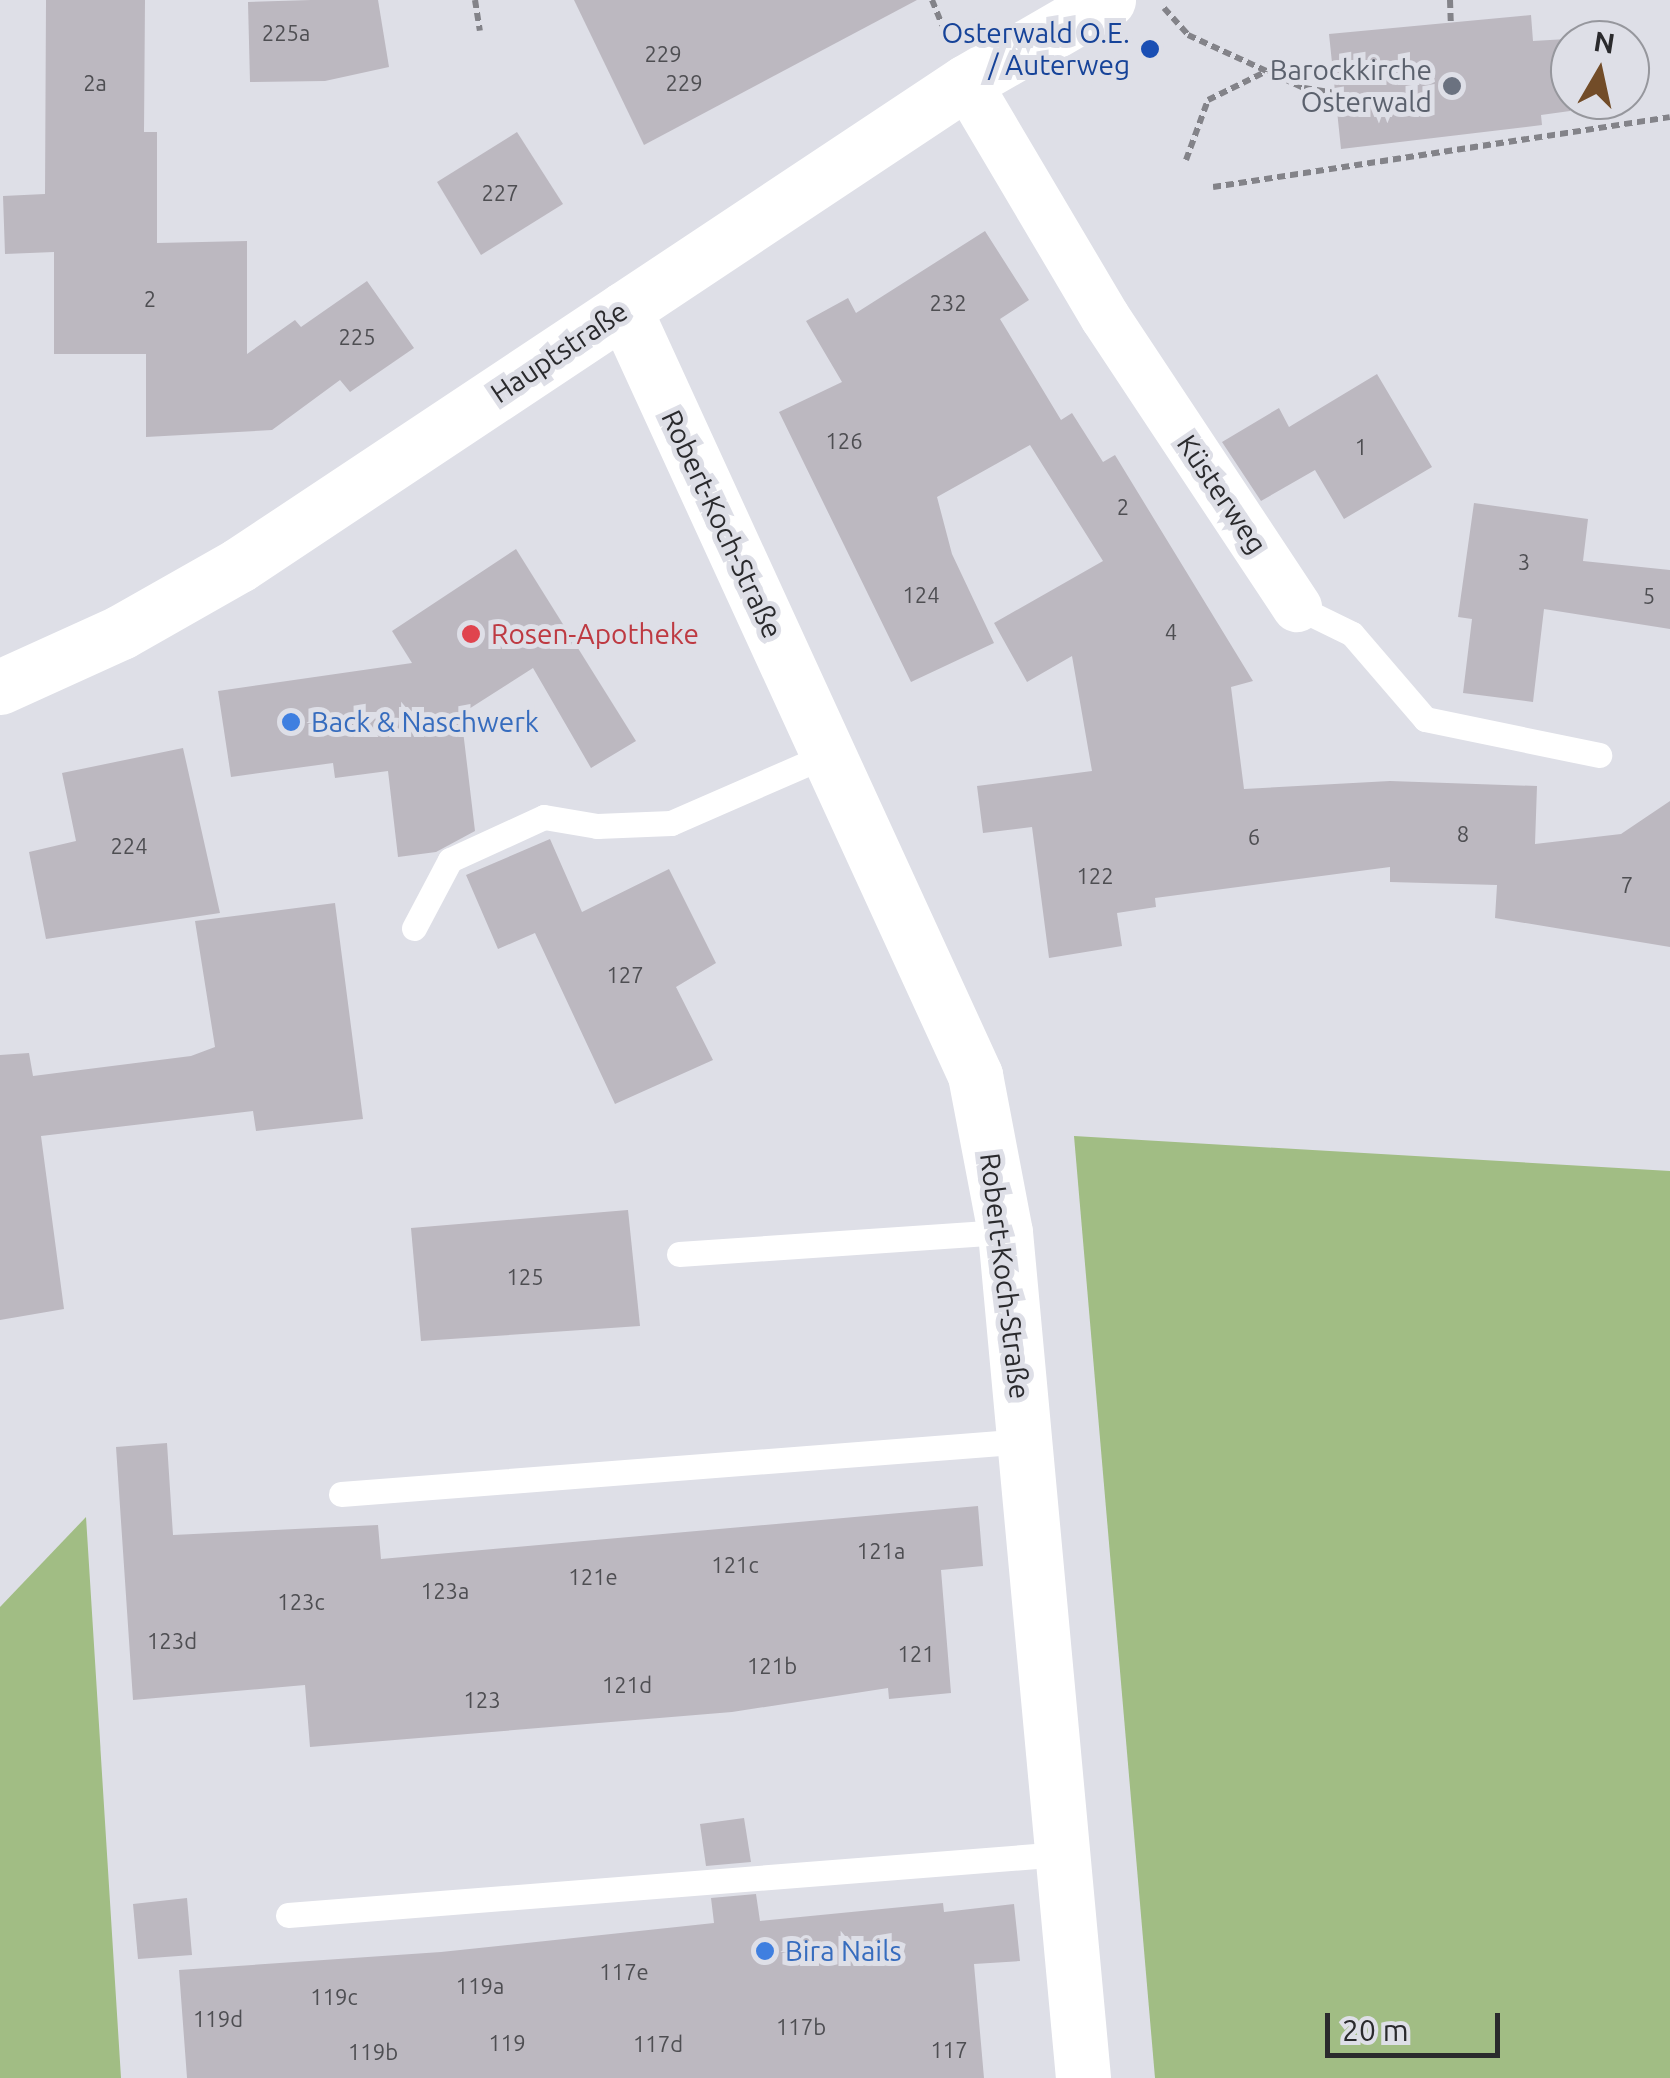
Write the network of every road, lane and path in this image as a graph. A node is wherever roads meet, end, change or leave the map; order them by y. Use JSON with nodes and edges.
{"nodes":[{"id":1,"x":475,"y":0,"type":"edge"},
{"id":2,"x":1108,"y":0,"type":"edge"},
{"id":3,"x":1156,"y":0,"type":"edge"},
{"id":4,"x":1450,"y":0,"type":"edge"},
{"id":5,"x":1452,"y":24,"type":"dead end"},
{"id":6,"x":480,"y":32,"type":"dead end"},
{"id":7,"x":1268,"y":71,"type":"junction"},
{"id":8,"x":966,"y":82,"type":"junction"},
{"id":9,"x":1334,"y":93,"type":"dead end"},
{"id":10,"x":1670,"y":117,"type":"edge"},
{"id":11,"x":1186,"y":160,"type":"dead end"},
{"id":12,"x":1214,"y":187,"type":"dead end"},
{"id":13,"x":624,"y":310,"type":"junction"},
{"id":14,"x":1297,"y":607,"type":"joint"},
{"id":15,"x":0,"y":687,"type":"edge"},
{"id":16,"x":827,"y":754,"type":"junction"},
{"id":17,"x":1599,"y":755,"type":"dead end"},
{"id":18,"x":414,"y":928,"type":"dead end"},
{"id":19,"x":1005,"y":1232,"type":"junction"},
{"id":20,"x":679,"y":1254,"type":"dead end"},
{"id":21,"x":1024,"y":1441,"type":"junction"},
{"id":22,"x":341,"y":1494,"type":"dead end"},
{"id":23,"x":1062,"y":1854,"type":"junction"},
{"id":24,"x":288,"y":1915,"type":"dead end"},
{"id":25,"x":1083,"y":2078,"type":"edge"}],
"edges":[{"from":1,"to":6,"type":"path"},
{"from":2,"to":8,"type":"street","name":"Hauptstraße"},
{"from":3,"to":7,"type":"path"},
{"from":4,"to":5,"type":"path"},
{"from":7,"to":9,"type":"path"},
{"from":7,"to":11,"type":"path"},
{"from":8,"to":13,"type":"street","name":"Hauptstraße"},
{"from":8,"to":14,"type":"street","name":"Küsterweg"},
{"from":10,"to":12,"type":"path"},
{"from":13,"to":15,"type":"street","name":"Hauptstraße"},
{"from":13,"to":16,"type":"street","name":"Robert-Koch-Straße"},
{"from":14,"to":17,"type":"lane","name":"Küsterweg"},
{"from":16,"to":18,"type":"lane"},
{"from":16,"to":19,"type":"street","name":"Robert-Koch-Straße"},
{"from":19,"to":20,"type":"lane"},
{"from":19,"to":21,"type":"street","name":"Robert-Koch-Straße"},
{"from":21,"to":22,"type":"lane"},
{"from":21,"to":23,"type":"street","name":"Robert-Koch-Straße"},
{"from":23,"to":24,"type":"lane"},
{"from":23,"to":25,"type":"street","name":"Robert-Koch-Straße"}]}
